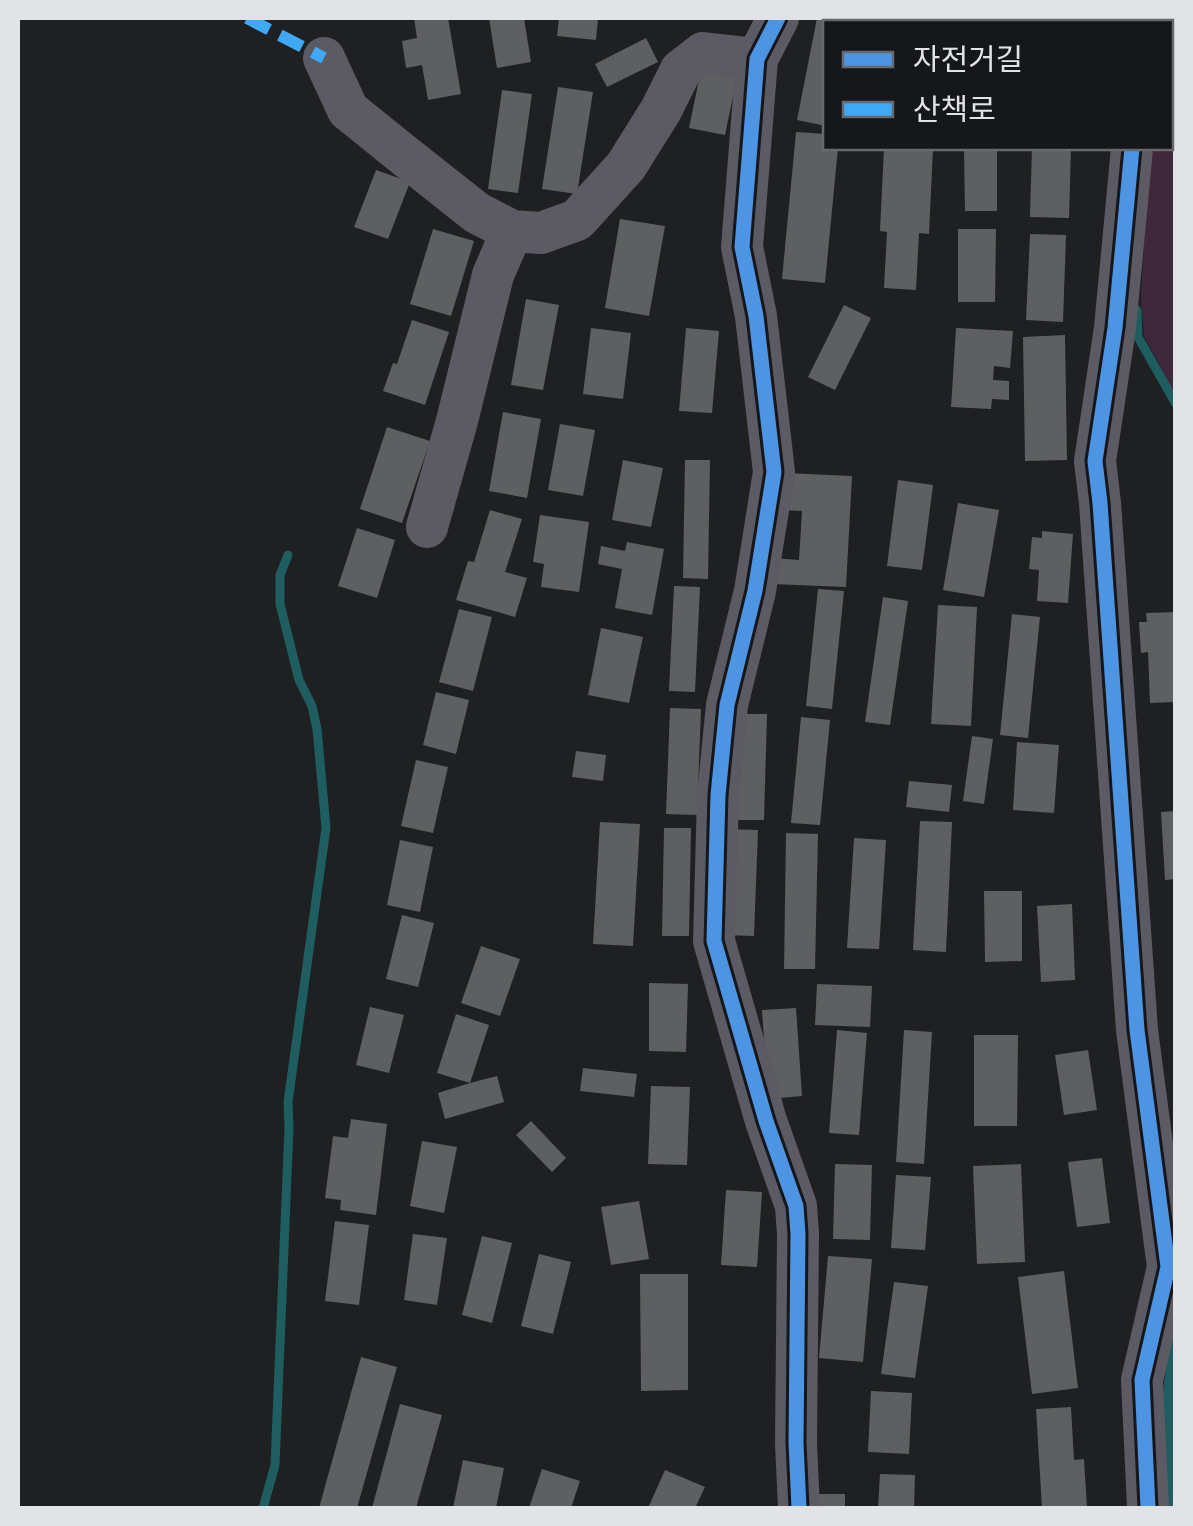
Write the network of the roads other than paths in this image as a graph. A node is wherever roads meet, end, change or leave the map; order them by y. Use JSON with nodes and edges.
{"nodes":[{"id":1,"x":778,"y":18,"type":"edge"},
{"id":2,"x":324,"y":58,"type":"dead end"},
{"id":3,"x":757,"y":59,"type":"junction"},
{"id":4,"x":1132,"y":150,"type":"edge"},
{"id":5,"x":512,"y":231,"type":"junction"},
{"id":6,"x":427,"y":527,"type":"dead end"},
{"id":7,"x":798,"y":1508,"type":"edge"},
{"id":8,"x":1148,"y":1508,"type":"edge"}],
"edges":[{"from":1,"to":3,"type":"street"},
{"from":2,"to":5,"type":"street"},
{"from":3,"to":5,"type":"street"},
{"from":3,"to":7,"type":"street"},
{"from":4,"to":8,"type":"street"},
{"from":5,"to":6,"type":"street"}]}
